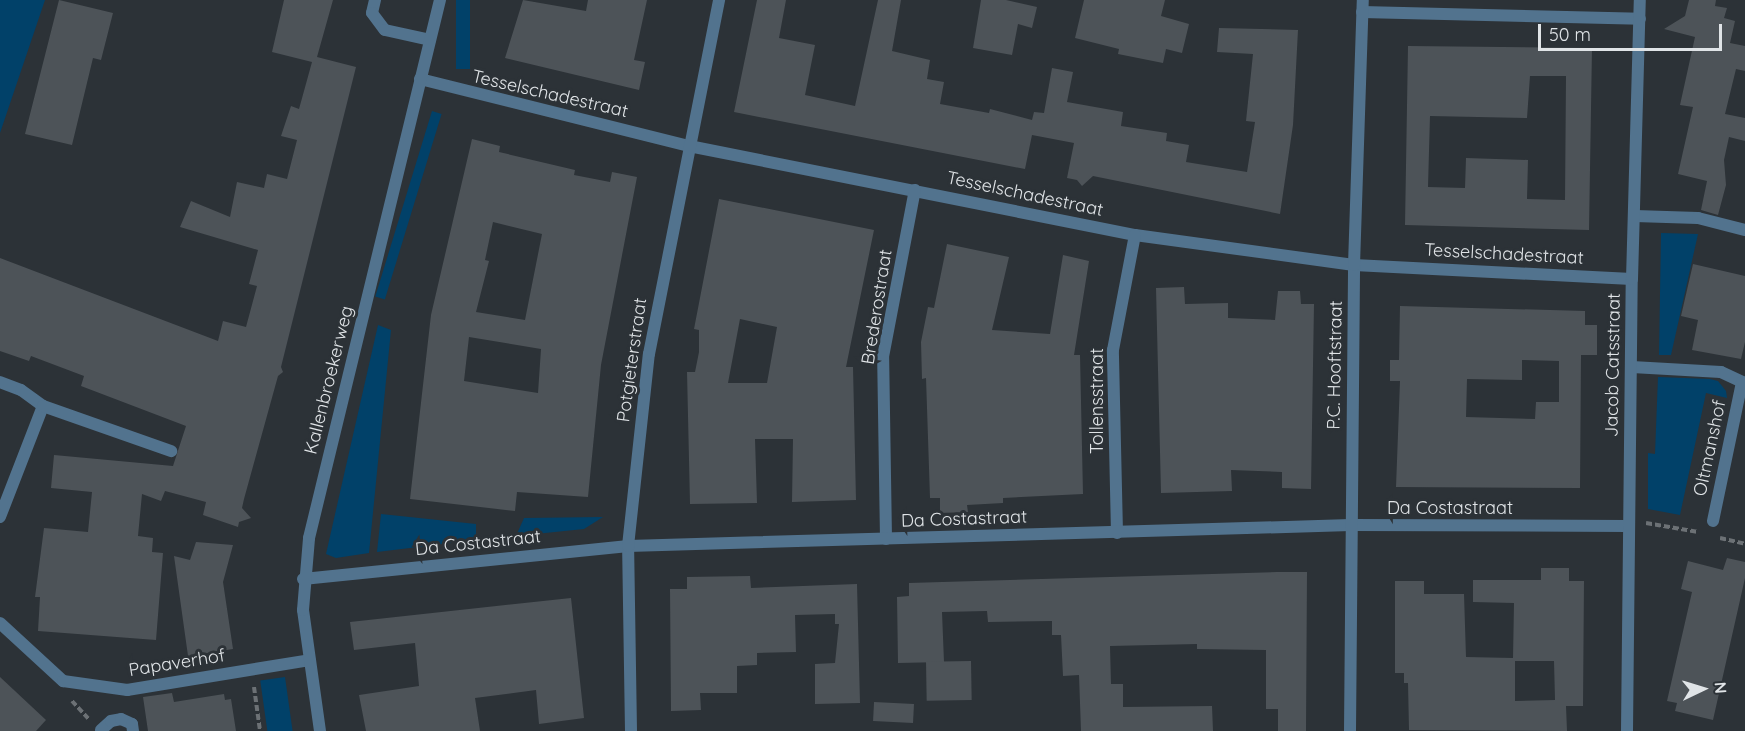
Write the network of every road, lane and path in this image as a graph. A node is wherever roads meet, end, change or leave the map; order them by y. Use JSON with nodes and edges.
{"nodes":[{"id":1,"x":375,"y":0,"type":"edge"},
{"id":2,"x":440,"y":0,"type":"edge"},
{"id":3,"x":719,"y":0,"type":"edge"},
{"id":4,"x":1640,"y":0,"type":"edge"},
{"id":5,"x":1363,"y":6,"type":"edge"},
{"id":6,"x":1640,"y":19,"type":"junction"},
{"id":7,"x":430,"y":40,"type":"junction"},
{"id":8,"x":420,"y":80,"type":"junction"},
{"id":9,"x":689,"y":146,"type":"junction"},
{"id":10,"x":915,"y":190,"type":"junction"},
{"id":11,"x":1635,"y":216,"type":"junction"},
{"id":12,"x":1745,"y":230,"type":"edge"},
{"id":13,"x":1135,"y":235,"type":"junction"},
{"id":14,"x":1354,"y":265,"type":"junction"},
{"id":15,"x":1632,"y":279,"type":"junction"},
{"id":16,"x":1632,"y":367,"type":"junction"},
{"id":17,"x":0,"y":382,"type":"edge"},
{"id":18,"x":1743,"y":382,"type":"edge"},
{"id":19,"x":43,"y":406,"type":"junction"},
{"id":20,"x":171,"y":451,"type":"dead end"},
{"id":21,"x":0,"y":517,"type":"edge"},
{"id":22,"x":1713,"y":520,"type":"dead end"},
{"id":23,"x":1351,"y":525,"type":"junction"},
{"id":24,"x":1628,"y":526,"type":"junction"},
{"id":25,"x":1117,"y":532,"type":"junction"},
{"id":26,"x":1701,"y":533,"type":"dead end"},
{"id":27,"x":1710,"y":535,"type":"dead end"},
{"id":28,"x":886,"y":539,"type":"junction"},
{"id":29,"x":1745,"y":544,"type":"edge"},
{"id":30,"x":628,"y":546,"type":"junction"},
{"id":31,"x":303,"y":579,"type":"junction"},
{"id":32,"x":0,"y":623,"type":"edge"},
{"id":33,"x":310,"y":660,"type":"junction"},
{"id":34,"x":251,"y":670,"type":"junction"},
{"id":35,"x":63,"y":681,"type":"junction"},
{"id":36,"x":100,"y":730,"type":"edge"},
{"id":37,"x":133,"y":731,"type":"edge"},
{"id":38,"x":260,"y":731,"type":"edge"},
{"id":39,"x":320,"y":731,"type":"edge"},
{"id":40,"x":631,"y":731,"type":"edge"},
{"id":41,"x":1350,"y":731,"type":"edge"},
{"id":42,"x":1627,"y":731,"type":"edge"}],
"edges":[{"from":1,"to":7,"type":"street"},
{"from":2,"to":7,"type":"street","name":"Kallenbroekerweg"},
{"from":3,"to":9,"type":"street","name":"Potgieterstraat"},
{"from":4,"to":6,"type":"street","name":"Jacob Catsstraat"},
{"from":5,"to":6,"type":"street"},
{"from":5,"to":14,"type":"street","name":"P.C. Hooftstraat"},
{"from":6,"to":11,"type":"street","name":"Jacob Catsstraat"},
{"from":7,"to":8,"type":"street","name":"Kallenbroekerweg"},
{"from":8,"to":9,"type":"street","name":"Tesselschadestraat"},
{"from":8,"to":31,"type":"street","name":"Kallenbroekerweg"},
{"from":9,"to":10,"type":"street","name":"Tesselschadestraat"},
{"from":9,"to":30,"type":"street","name":"Potgieterstraat"},
{"from":10,"to":13,"type":"street","name":"Tesselschadestraat"},
{"from":10,"to":28,"type":"street","name":"Brederostraat"},
{"from":11,"to":12,"type":"street"},
{"from":11,"to":15,"type":"street","name":"Jacob Catsstraat"},
{"from":13,"to":14,"type":"street","name":"Tesselschadestraat"},
{"from":13,"to":25,"type":"street","name":"Tollensstraat"},
{"from":14,"to":15,"type":"street","name":"Tesselschadestraat"},
{"from":14,"to":23,"type":"street","name":"P.C. Hooftstraat"},
{"from":15,"to":16,"type":"street","name":"Jacob Catsstraat"},
{"from":16,"to":18,"type":"street","name":"Oltmanshof"},
{"from":16,"to":24,"type":"street","name":"Jacob Catsstraat"},
{"from":17,"to":19,"type":"street"},
{"from":18,"to":22,"type":"street","name":"Oltmanshof"},
{"from":19,"to":20,"type":"street"},
{"from":19,"to":21,"type":"street"},
{"from":23,"to":24,"type":"street","name":"Da Costastraat"},
{"from":23,"to":25,"type":"street","name":"Da Costastraat"},
{"from":23,"to":41,"type":"street","name":"P.C. Hooftstraat"},
{"from":24,"to":26,"type":"path"},
{"from":24,"to":42,"type":"street","name":"Jacob Catsstraat"},
{"from":25,"to":28,"type":"street","name":"Da Costastraat"},
{"from":27,"to":29,"type":"path"},
{"from":28,"to":30,"type":"street","name":"Da Costastraat"},
{"from":30,"to":31,"type":"street","name":"Da Costastraat"},
{"from":30,"to":40,"type":"street","name":"Potgieterstraat"},
{"from":31,"to":33,"type":"street","name":"Kallenbroekerweg"},
{"from":32,"to":35,"type":"street"},
{"from":33,"to":34,"type":"street","name":"Papaverhof"},
{"from":33,"to":39,"type":"street","name":"Kallenbroekerweg"},
{"from":34,"to":35,"type":"street","name":"Papaverhof"},
{"from":34,"to":38,"type":"path"},
{"from":35,"to":36,"type":"path"},
{"from":36,"to":37,"type":"street"}]}
